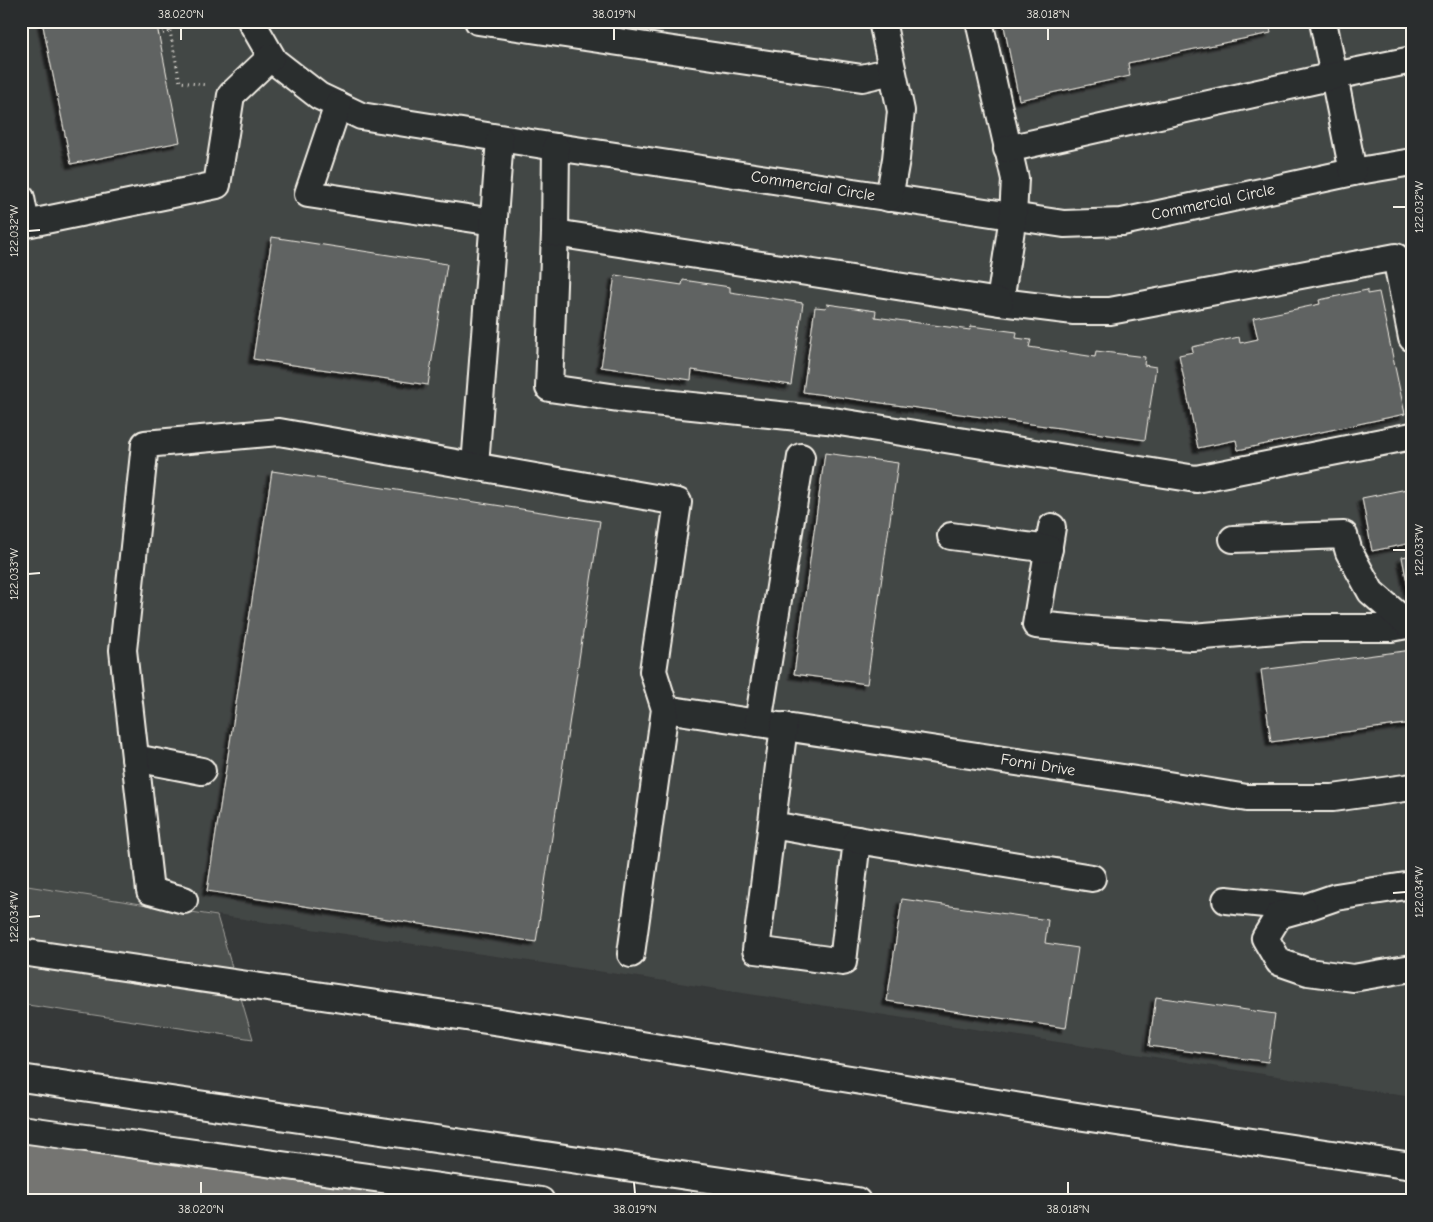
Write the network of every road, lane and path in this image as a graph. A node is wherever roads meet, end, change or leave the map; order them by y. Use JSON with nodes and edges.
{"nodes":[{"id":1,"x":168,"y":21,"type":"edge"},
{"id":2,"x":251,"y":21,"type":"edge"},
{"id":3,"x":478,"y":21,"type":"edge"},
{"id":4,"x":882,"y":21,"type":"edge"},
{"id":5,"x":979,"y":21,"type":"edge"},
{"id":6,"x":1322,"y":21,"type":"edge"},
{"id":7,"x":577,"y":29,"type":"edge"},
{"id":8,"x":170,"y":32,"type":"junction"},
{"id":9,"x":158,"y":34,"type":"dead end"},
{"id":10,"x":271,"y":57,"type":"junction"},
{"id":11,"x":1412,"y":60,"type":"edge"},
{"id":12,"x":892,"y":71,"type":"junction"},
{"id":13,"x":1334,"y":76,"type":"junction"},
{"id":14,"x":231,"y":96,"type":"junction"},
{"id":15,"x":338,"y":105,"type":"junction"},
{"id":16,"x":500,"y":139,"type":"junction"},
{"id":17,"x":556,"y":147,"type":"junction"},
{"id":18,"x":1007,"y":150,"type":"junction"},
{"id":19,"x":1412,"y":162,"type":"edge"},
{"id":20,"x":1353,"y":172,"type":"junction"},
{"id":21,"x":21,"y":198,"type":"edge"},
{"id":22,"x":889,"y":198,"type":"junction"},
{"id":23,"x":1013,"y":216,"type":"junction"},
{"id":24,"x":494,"y":222,"type":"junction"},
{"id":25,"x":555,"y":233,"type":"junction"},
{"id":26,"x":1000,"y":302,"type":"junction"},
{"id":27,"x":1412,"y":338,"type":"edge"},
{"id":28,"x":1412,"y":436,"type":"edge"},
{"id":29,"x":801,"y":457,"type":"dead end"},
{"id":30,"x":475,"y":466,"type":"junction"},
{"id":31,"x":951,"y":536,"type":"dead end"},
{"id":32,"x":1234,"y":539,"type":"dead end"},
{"id":33,"x":1410,"y":625,"type":"edge"},
{"id":34,"x":665,"y":709,"type":"junction"},
{"id":35,"x":758,"y":723,"type":"junction"},
{"id":36,"x":784,"y":726,"type":"junction"},
{"id":37,"x":135,"y":758,"type":"junction"},
{"id":38,"x":202,"y":771,"type":"dead end"},
{"id":39,"x":1412,"y":787,"type":"edge"},
{"id":40,"x":772,"y":825,"type":"junction"},
{"id":41,"x":857,"y":840,"type":"junction"},
{"id":42,"x":1092,"y":878,"type":"dead end"},
{"id":43,"x":1412,"y":885,"type":"edge"},
{"id":44,"x":184,"y":900,"type":"dead end"},
{"id":45,"x":1226,"y":900,"type":"dead end"},
{"id":46,"x":1304,"y":908,"type":"junction"},
{"id":47,"x":21,"y":952,"type":"edge"},
{"id":48,"x":631,"y":954,"type":"dead end"},
{"id":49,"x":1412,"y":968,"type":"edge"},
{"id":50,"x":21,"y":1078,"type":"edge"},
{"id":51,"x":21,"y":1129,"type":"edge"},
{"id":52,"x":1412,"y":1166,"type":"edge"},
{"id":53,"x":541,"y":1201,"type":"edge"},
{"id":54,"x":858,"y":1201,"type":"edge"}],
"edges":[{"from":1,"to":8,"type":"path"},
{"from":2,"to":10,"type":"street","name":"Commercial Circle"},
{"from":3,"to":7,"type":"street"},
{"from":4,"to":12,"type":"street"},
{"from":5,"to":18,"type":"street"},
{"from":6,"to":13,"type":"street"},
{"from":7,"to":12,"type":"street"},
{"from":8,"to":9,"type":"path"},
{"from":8,"to":14,"type":"path"},
{"from":10,"to":14,"type":"street"},
{"from":10,"to":15,"type":"street","name":"Commercial Circle"},
{"from":11,"to":13,"type":"street"},
{"from":12,"to":22,"type":"street"},
{"from":13,"to":18,"type":"street"},
{"from":13,"to":20,"type":"street"},
{"from":14,"to":21,"type":"street"},
{"from":15,"to":16,"type":"street","name":"Commercial Circle"},
{"from":15,"to":24,"type":"street"},
{"from":16,"to":17,"type":"street","name":"Commercial Circle"},
{"from":16,"to":24,"type":"street"},
{"from":17,"to":22,"type":"street","name":"Commercial Circle"},
{"from":17,"to":25,"type":"street"},
{"from":18,"to":23,"type":"street"},
{"from":19,"to":20,"type":"street","name":"Commercial Circle"},
{"from":20,"to":23,"type":"street","name":"Commercial Circle"},
{"from":22,"to":23,"type":"street","name":"Commercial Circle"},
{"from":23,"to":26,"type":"street"},
{"from":24,"to":30,"type":"street"},
{"from":25,"to":26,"type":"street"},
{"from":25,"to":28,"type":"street"},
{"from":26,"to":27,"type":"street"},
{"from":29,"to":35,"type":"street"},
{"from":30,"to":34,"type":"street"},
{"from":30,"to":37,"type":"street"},
{"from":31,"to":33,"type":"street"},
{"from":32,"to":33,"type":"street"},
{"from":34,"to":35,"type":"street","name":"Forni Drive"},
{"from":34,"to":48,"type":"street"},
{"from":35,"to":36,"type":"street","name":"Forni Drive"},
{"from":36,"to":39,"type":"street","name":"Forni Drive"},
{"from":36,"to":40,"type":"street"},
{"from":37,"to":38,"type":"street"},
{"from":37,"to":44,"type":"street"},
{"from":40,"to":41,"type":"street"},
{"from":40,"to":41,"type":"street"},
{"from":41,"to":42,"type":"street"},
{"from":43,"to":46,"type":"street"},
{"from":45,"to":46,"type":"street"},
{"from":46,"to":49,"type":"street"},
{"from":47,"to":52,"type":"street"},
{"from":50,"to":54,"type":"street"},
{"from":51,"to":53,"type":"street"}]}
